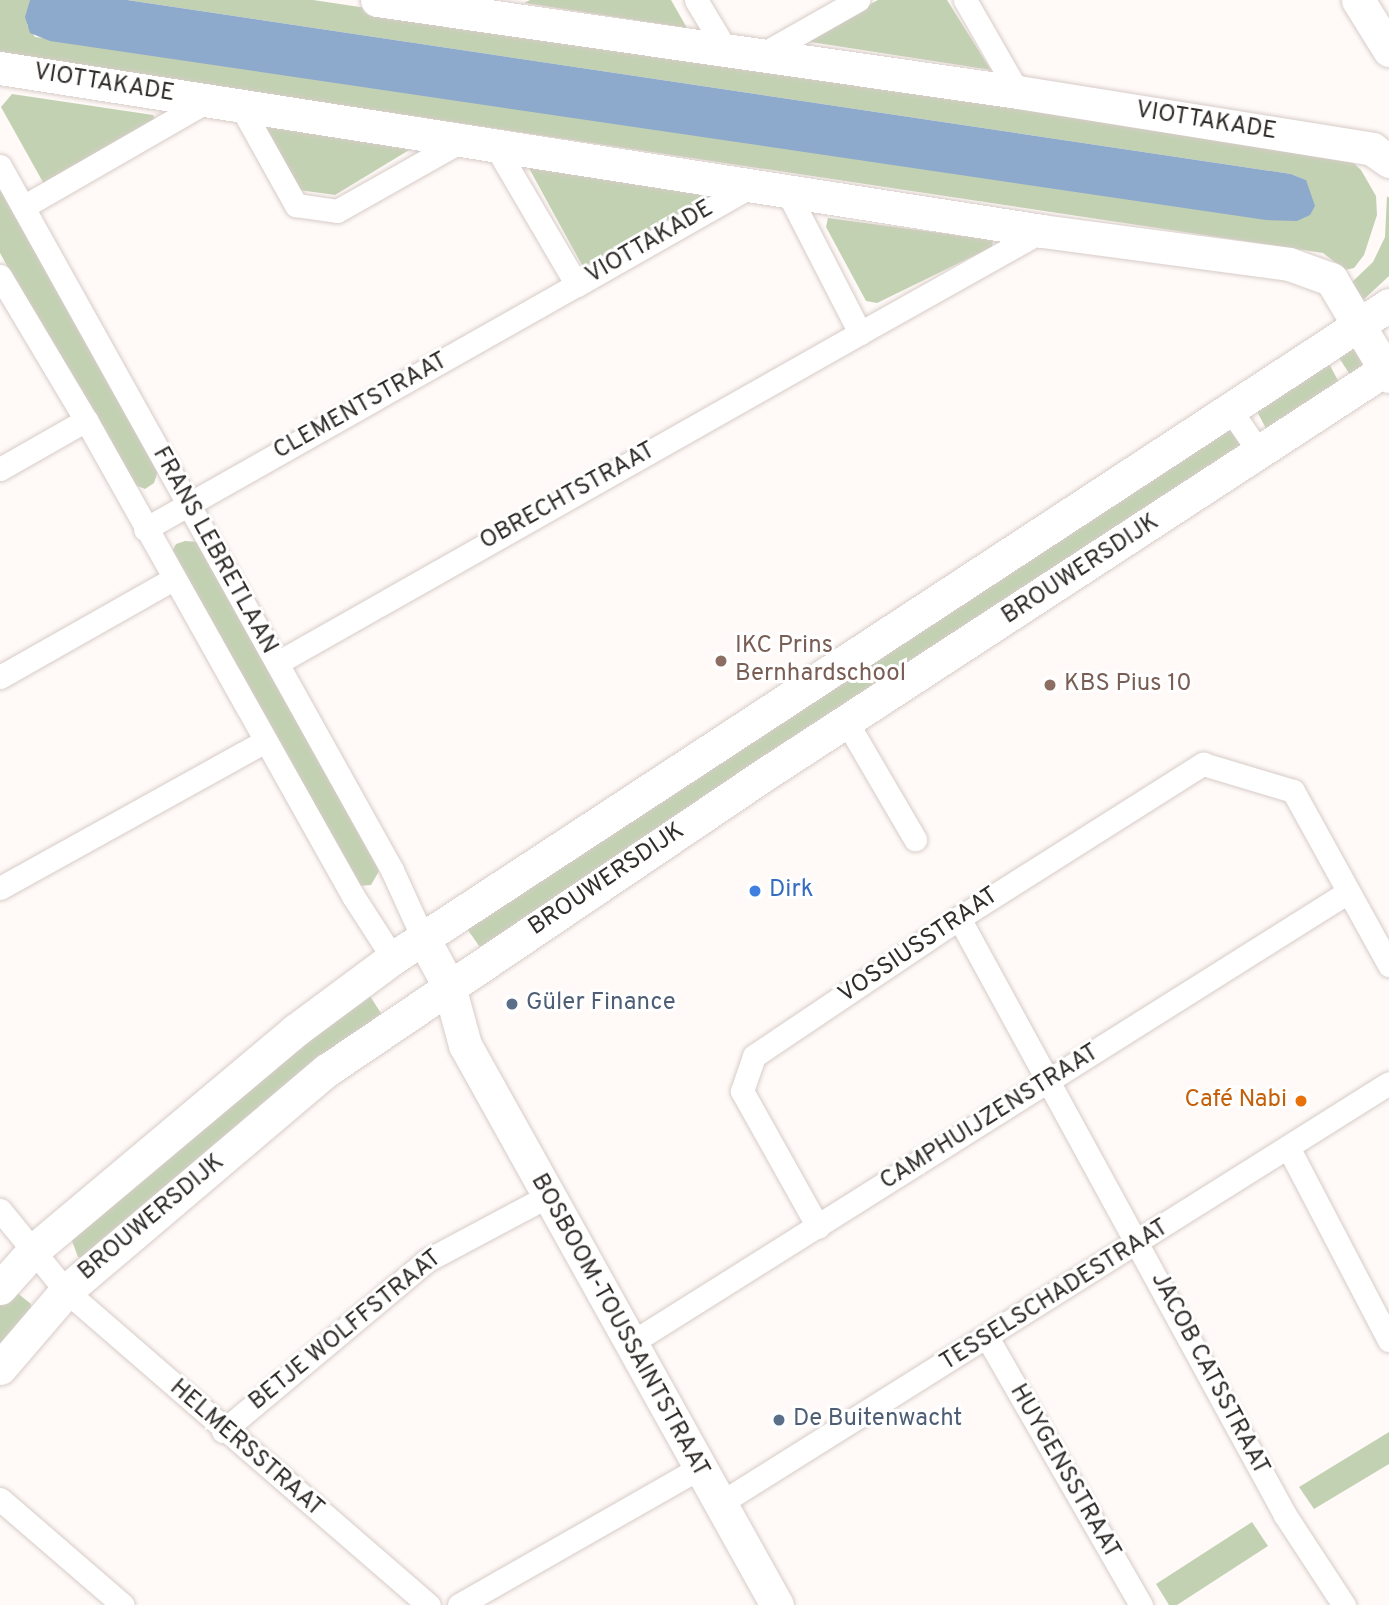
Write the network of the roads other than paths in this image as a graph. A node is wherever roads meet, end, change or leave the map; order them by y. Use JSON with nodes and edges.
{"nodes":[{"id":1,"x":377,"y":0,"type":"edge"},
{"id":2,"x":858,"y":0,"type":"edge"},
{"id":3,"x":965,"y":0,"type":"edge"},
{"id":4,"x":1358,"y":0,"type":"edge"},
{"id":5,"x":437,"y":5,"type":"edge"},
{"id":6,"x":488,"y":7,"type":"edge"},
{"id":7,"x":700,"y":8,"type":"edge"},
{"id":8,"x":726,"y":50,"type":"junction"},
{"id":9,"x":1389,"y":50,"type":"edge"},
{"id":10,"x":761,"y":55,"type":"junction"},
{"id":11,"x":0,"y":68,"type":"edge"},
{"id":12,"x":1018,"y":92,"type":"junction"},
{"id":13,"x":207,"y":101,"type":"junction"},
{"id":14,"x":240,"y":105,"type":"junction"},
{"id":15,"x":463,"y":140,"type":"junction"},
{"id":16,"x":496,"y":147,"type":"junction"},
{"id":17,"x":1389,"y":161,"type":"edge"},
{"id":18,"x":0,"y":166,"type":"edge"},
{"id":19,"x":753,"y":185,"type":"junction"},
{"id":20,"x":787,"y":191,"type":"junction"},
{"id":21,"x":23,"y":207,"type":"junction"},
{"id":22,"x":1042,"y":231,"type":"junction"},
{"id":23,"x":0,"y":276,"type":"edge"},
{"id":24,"x":577,"y":285,"type":"junction"},
{"id":25,"x":1389,"y":305,"type":"edge"},
{"id":26,"x":1359,"y":327,"type":"junction"},
{"id":27,"x":860,"y":333,"type":"junction"},
{"id":28,"x":1388,"y":371,"type":"edge"},
{"id":29,"x":1231,"y":411,"type":"junction"},
{"id":30,"x":86,"y":420,"type":"junction"},
{"id":31,"x":1261,"y":453,"type":"junction"},
{"id":32,"x":0,"y":468,"type":"edge"},
{"id":33,"x":187,"y":505,"type":"junction"},
{"id":34,"x":145,"y":529,"type":"junction"},
{"id":35,"x":173,"y":579,"type":"junction"},
{"id":36,"x":277,"y":663,"type":"junction"},
{"id":37,"x":0,"y":677,"type":"edge"},
{"id":38,"x":846,"y":721,"type":"junction"},
{"id":39,"x":265,"y":741,"type":"junction"},
{"id":40,"x":915,"y":839,"type":"dead end"},
{"id":41,"x":0,"y":888,"type":"edge"},
{"id":42,"x":1348,"y":892,"type":"junction"},
{"id":43,"x":959,"y":918,"type":"junction"},
{"id":44,"x":423,"y":939,"type":"junction"},
{"id":45,"x":393,"y":958,"type":"junction"},
{"id":46,"x":1389,"y":965,"type":"edge"},
{"id":47,"x":449,"y":986,"type":"junction"},
{"id":48,"x":421,"y":1005,"type":"junction"},
{"id":49,"x":464,"y":1045,"type":"junction"},
{"id":50,"x":1050,"y":1080,"type":"junction"},
{"id":51,"x":1389,"y":1083,"type":"edge"},
{"id":52,"x":1288,"y":1147,"type":"junction"},
{"id":53,"x":546,"y":1197,"type":"junction"},
{"id":54,"x":0,"y":1210,"type":"edge"},
{"id":55,"x":818,"y":1227,"type":"junction"},
{"id":56,"x":1139,"y":1243,"type":"junction"},
{"id":57,"x":35,"y":1249,"type":"junction"},
{"id":58,"x":0,"y":1288,"type":"edge"},
{"id":59,"x":66,"y":1291,"type":"junction"},
{"id":60,"x":988,"y":1339,"type":"junction"},
{"id":61,"x":1389,"y":1340,"type":"edge"},
{"id":62,"x":631,"y":1343,"type":"junction"},
{"id":63,"x":0,"y":1368,"type":"edge"},
{"id":64,"x":223,"y":1431,"type":"junction"},
{"id":65,"x":699,"y":1468,"type":"junction"},
{"id":66,"x":0,"y":1499,"type":"edge"},
{"id":67,"x":719,"y":1504,"type":"junction"},
{"id":68,"x":97,"y":1597,"type":"edge"},
{"id":69,"x":123,"y":1605,"type":"edge"},
{"id":70,"x":429,"y":1605,"type":"edge"},
{"id":71,"x":459,"y":1605,"type":"edge"},
{"id":72,"x":777,"y":1605,"type":"edge"},
{"id":73,"x":1141,"y":1605,"type":"edge"},
{"id":74,"x":1344,"y":1605,"type":"edge"}],
"edges":[{"from":1,"to":5,"type":"street","name":"VIOTTAKADE"},
{"from":2,"to":10,"type":"street"},
{"from":3,"to":12,"type":"street"},
{"from":4,"to":9,"type":"street"},
{"from":5,"to":6,"type":"street","name":"VIOTTAKADE"},
{"from":6,"to":8,"type":"street","name":"VIOTTAKADE"},
{"from":7,"to":8,"type":"street"},
{"from":8,"to":10,"type":"street","name":"VIOTTAKADE"},
{"from":10,"to":12,"type":"street","name":"VIOTTAKADE"},
{"from":11,"to":13,"type":"street","name":"VIOTTAKADE"},
{"from":12,"to":17,"type":"street","name":"VIOTTAKADE"},
{"from":13,"to":14,"type":"street","name":"VIOTTAKADE"},
{"from":13,"to":21,"type":"street","name":"VIOTTAKADE"},
{"from":14,"to":15,"type":"street","name":"VIOTTAKADE"},
{"from":14,"to":15,"type":"street"},
{"from":15,"to":16,"type":"street","name":"VIOTTAKADE"},
{"from":16,"to":19,"type":"street","name":"VIOTTAKADE"},
{"from":16,"to":24,"type":"street","name":"VIOTTAKADE"},
{"from":18,"to":21,"type":"street","name":"FRANS LEBRETLAAN"},
{"from":19,"to":20,"type":"street","name":"VIOTTAKADE"},
{"from":19,"to":24,"type":"street","name":"VIOTTAKADE"},
{"from":20,"to":22,"type":"street","name":"VIOTTAKADE"},
{"from":20,"to":27,"type":"street"},
{"from":21,"to":33,"type":"street","name":"FRANS LEBRETLAAN"},
{"from":22,"to":26,"type":"street","name":"VIOTTAKADE"},
{"from":22,"to":27,"type":"street"},
{"from":23,"to":30,"type":"street","name":"FRANS LEBRETLAAN"},
{"from":24,"to":33,"type":"street","name":"CLEMENTSTRAAT"},
{"from":25,"to":26,"type":"street","name":"BROUWERSDIJK"},
{"from":26,"to":28,"type":"street","name":"VIOTTAKADE"},
{"from":26,"to":29,"type":"street","name":"BROUWERSDIJK"},
{"from":27,"to":36,"type":"street","name":"OBRECHTSTRAAT"},
{"from":28,"to":31,"type":"street","name":"BROUWERSDIJK"},
{"from":29,"to":31,"type":"street"},
{"from":29,"to":44,"type":"street","name":"BROUWERSDIJK"},
{"from":30,"to":32,"type":"street"},
{"from":30,"to":34,"type":"street","name":"FRANS LEBRETLAAN"},
{"from":31,"to":38,"type":"street","name":"BROUWERSDIJK"},
{"from":33,"to":34,"type":"street","name":"CLEMENTSTRAAT"},
{"from":33,"to":36,"type":"street","name":"FRANS LEBRETLAAN"},
{"from":34,"to":35,"type":"street","name":"FRANS LEBRETLAAN"},
{"from":35,"to":37,"type":"street"},
{"from":35,"to":39,"type":"street","name":"FRANS LEBRETLAAN"},
{"from":36,"to":44,"type":"street","name":"FRANS LEBRETLAAN"},
{"from":38,"to":40,"type":"street"},
{"from":38,"to":47,"type":"street","name":"BROUWERSDIJK"},
{"from":39,"to":41,"type":"street"},
{"from":39,"to":45,"type":"street","name":"FRANS LEBRETLAAN"},
{"from":42,"to":43,"type":"street","name":"VOSSIUSSTRAAT"},
{"from":42,"to":46,"type":"street","name":"VOSSIUSSTRAAT"},
{"from":42,"to":50,"type":"street","name":"CAMPHUIJZENSTRAAT"},
{"from":43,"to":50,"type":"street","name":"JACOB CATSSTRAAT"},
{"from":43,"to":55,"type":"street","name":"VOSSIUSSTRAAT"},
{"from":44,"to":45,"type":"street","name":"BROUWERSDIJK"},
{"from":44,"to":47,"type":"street","name":"BOSBOOM-TOUSSAINTSTRAAT"},
{"from":45,"to":48,"type":"street","name":"BOSBOOM-TOUSSAINTSTRAAT"},
{"from":45,"to":57,"type":"street","name":"BROUWERSDIJK"},
{"from":47,"to":48,"type":"street","name":"BROUWERSDIJK"},
{"from":47,"to":49,"type":"street","name":"BOSBOOM-TOUSSAINTSTRAAT"},
{"from":48,"to":49,"type":"street","name":"BOSBOOM-TOUSSAINTSTRAAT"},
{"from":48,"to":59,"type":"street","name":"BROUWERSDIJK"},
{"from":49,"to":53,"type":"street","name":"BOSBOOM-TOUSSAINTSTRAAT"},
{"from":50,"to":55,"type":"street","name":"CAMPHUIJZENSTRAAT"},
{"from":50,"to":56,"type":"street","name":"JACOB CATSSTRAAT"},
{"from":51,"to":52,"type":"street","name":"TESSELSCHADESTRAAT"},
{"from":52,"to":56,"type":"street","name":"TESSELSCHADESTRAAT"},
{"from":52,"to":61,"type":"street"},
{"from":53,"to":62,"type":"street","name":"BOSBOOM-TOUSSAINTSTRAAT"},
{"from":53,"to":64,"type":"street","name":"BETJE WOLFFSTRAAT"},
{"from":54,"to":57,"type":"street","name":"HELMERSSTRAAT"},
{"from":55,"to":62,"type":"street","name":"CAMPHUIJZENSTRAAT"},
{"from":56,"to":60,"type":"street","name":"TESSELSCHADESTRAAT"},
{"from":56,"to":74,"type":"street","name":"JACOB CATSSTRAAT"},
{"from":57,"to":58,"type":"street","name":"BROUWERSDIJK"},
{"from":57,"to":59,"type":"street","name":"HELMERSSTRAAT"},
{"from":59,"to":63,"type":"street","name":"BROUWERSDIJK"},
{"from":59,"to":64,"type":"street","name":"HELMERSSTRAAT"},
{"from":60,"to":67,"type":"street","name":"TESSELSCHADESTRAAT"},
{"from":60,"to":73,"type":"street","name":"HUYGENSSTRAAT"},
{"from":62,"to":65,"type":"street","name":"BOSBOOM-TOUSSAINTSTRAAT"},
{"from":64,"to":70,"type":"street","name":"HELMERSSTRAAT"},
{"from":65,"to":67,"type":"street","name":"BOSBOOM-TOUSSAINTSTRAAT"},
{"from":65,"to":71,"type":"street"},
{"from":66,"to":68,"type":"street"},
{"from":67,"to":72,"type":"street","name":"BOSBOOM-TOUSSAINTSTRAAT"},
{"from":68,"to":69,"type":"street"}]}
